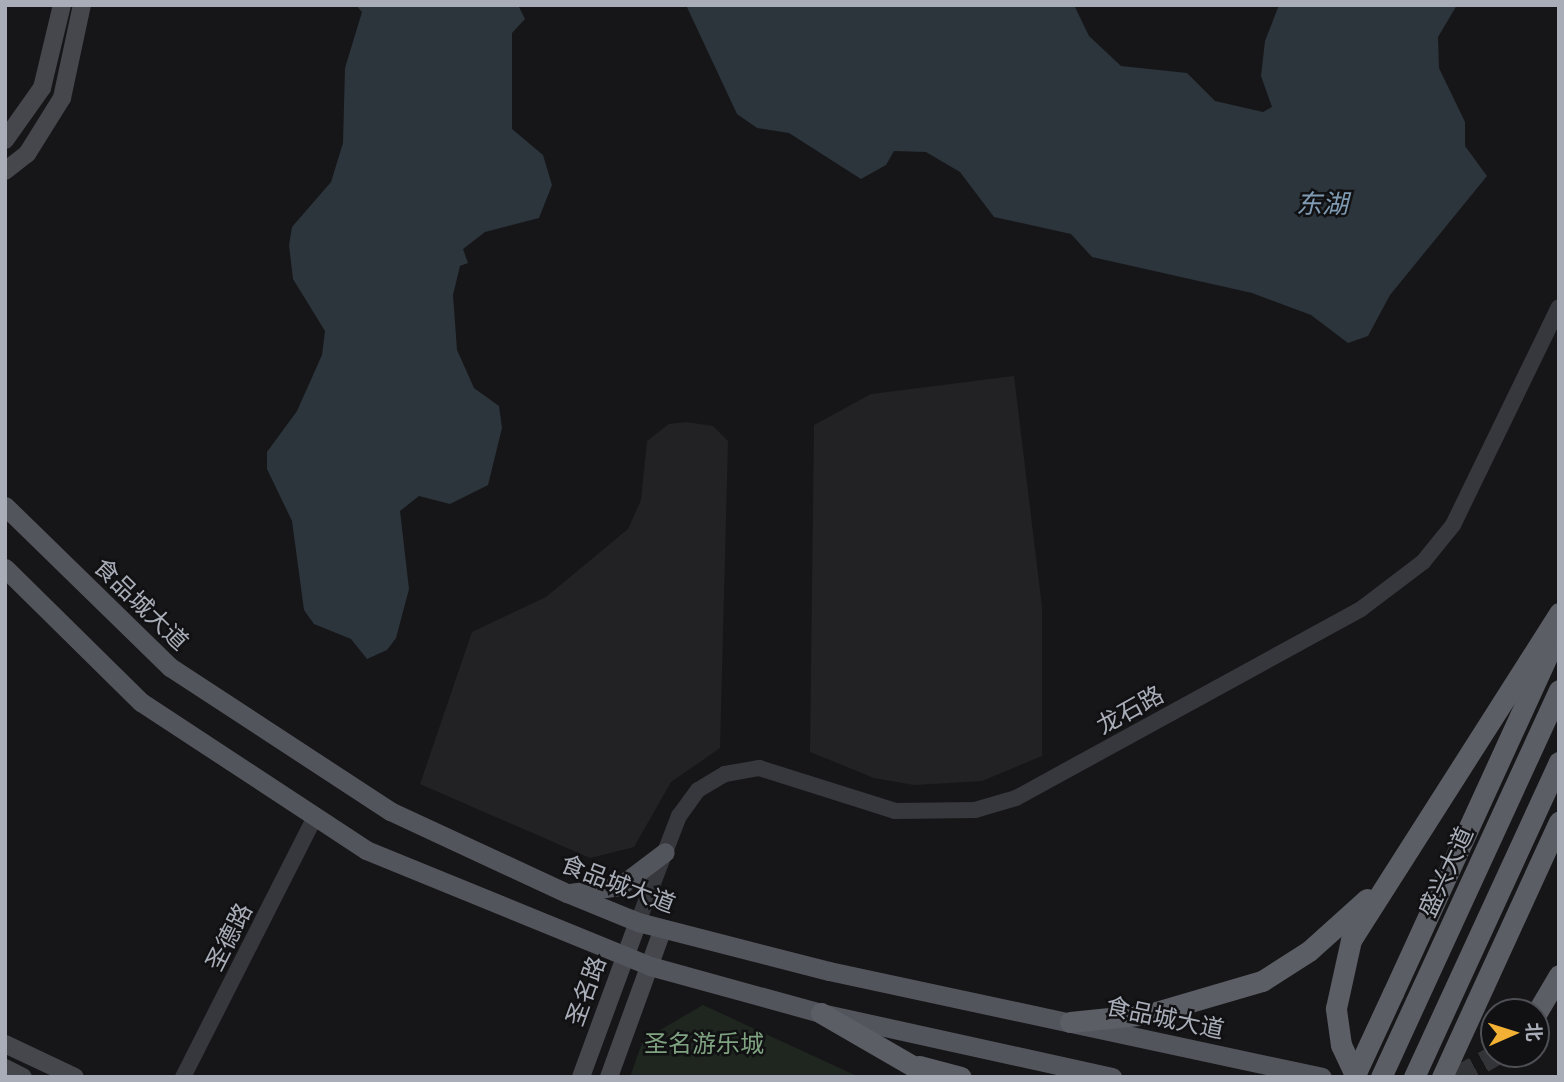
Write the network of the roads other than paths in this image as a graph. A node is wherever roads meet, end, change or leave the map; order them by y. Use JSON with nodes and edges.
{"nodes":[{"id":1,"x":62,"y":5,"type":"edge"},
{"id":2,"x":82,"y":5,"type":"edge"},
{"id":3,"x":5,"y":140,"type":"edge"},
{"id":4,"x":5,"y":171,"type":"edge"},
{"id":5,"x":1559,"y":307,"type":"edge"},
{"id":6,"x":5,"y":506,"type":"edge"},
{"id":7,"x":5,"y":568,"type":"edge"},
{"id":8,"x":1559,"y":613,"type":"edge"},
{"id":9,"x":1559,"y":632,"type":"edge"},
{"id":10,"x":1559,"y":690,"type":"edge"},
{"id":11,"x":1559,"y":762,"type":"edge"},
{"id":12,"x":316,"y":817,"type":"junction"},
{"id":13,"x":1559,"y":822,"type":"edge"},
{"id":14,"x":665,"y":852,"type":"junction"},
{"id":15,"x":1382,"y":886,"type":"junction"},
{"id":16,"x":567,"y":893,"type":"junction"},
{"id":17,"x":638,"y":922,"type":"junction"},
{"id":18,"x":663,"y":929,"type":"junction"},
{"id":19,"x":624,"y":958,"type":"junction"},
{"id":20,"x":650,"y":966,"type":"junction"},
{"id":21,"x":1559,"y":975,"type":"edge"},
{"id":22,"x":1545,"y":998,"type":"edge"},
{"id":23,"x":821,"y":1013,"type":"junction"},
{"id":24,"x":1070,"y":1022,"type":"junction"},
{"id":25,"x":5,"y":1044,"type":"edge"},
{"id":26,"x":904,"y":1061,"type":"junction"},
{"id":27,"x":5,"y":1069,"type":"edge"},
{"id":28,"x":23,"y":1077,"type":"edge"},
{"id":29,"x":75,"y":1077,"type":"edge"},
{"id":30,"x":183,"y":1077,"type":"edge"},
{"id":31,"x":581,"y":1077,"type":"edge"},
{"id":32,"x":610,"y":1077,"type":"edge"},
{"id":33,"x":932,"y":1077,"type":"edge"},
{"id":34,"x":961,"y":1077,"type":"edge"},
{"id":35,"x":1112,"y":1077,"type":"edge"},
{"id":36,"x":1322,"y":1077,"type":"edge"},
{"id":37,"x":1355,"y":1077,"type":"edge"},
{"id":38,"x":1381,"y":1077,"type":"edge"},
{"id":39,"x":1414,"y":1077,"type":"edge"},
{"id":40,"x":1442,"y":1077,"type":"edge"}],
"edges":[{"from":1,"to":3,"type":"main road"},
{"from":2,"to":4,"type":"main road"},
{"from":5,"to":14,"type":"street","name":"龙石路"},
{"from":6,"to":16,"type":"main road","name":"食品城大道"},
{"from":7,"to":12,"type":"main road"},
{"from":8,"to":15,"type":"highway"},
{"from":9,"to":37,"type":"highway","bridge":true},
{"from":10,"to":38,"type":"highway","name":"盛兴大道"},
{"from":11,"to":39,"type":"highway"},
{"from":12,"to":19,"type":"main road"},
{"from":12,"to":30,"type":"street","name":"圣德路"},
{"from":13,"to":40,"type":"highway"},
{"from":14,"to":16,"type":"main road"},
{"from":14,"to":17,"type":"street","name":"龙石路"},
{"from":15,"to":24,"type":"highway"},
{"from":15,"to":37,"type":"highway"},
{"from":16,"to":17,"type":"main road","name":"食品城大道"},
{"from":17,"to":18,"type":"main road","name":"食品城大道"},
{"from":17,"to":19,"type":"main road","name":"圣名路"},
{"from":18,"to":20,"type":"main road"},
{"from":18,"to":24,"type":"main road","name":"食品城大道"},
{"from":19,"to":20,"type":"main road"},
{"from":19,"to":31,"type":"main road","name":"圣名路"},
{"from":20,"to":23,"type":"main road"},
{"from":20,"to":32,"type":"main road"},
{"from":21,"to":22,"type":"highway"},
{"from":23,"to":26,"type":"highway"},
{"from":23,"to":35,"type":"main road"},
{"from":24,"to":36,"type":"main road","name":"食品城大道"},
{"from":25,"to":29,"type":"main road"},
{"from":26,"to":33,"type":"highway"},
{"from":26,"to":34,"type":"highway"},
{"from":27,"to":28,"type":"main road"}]}
